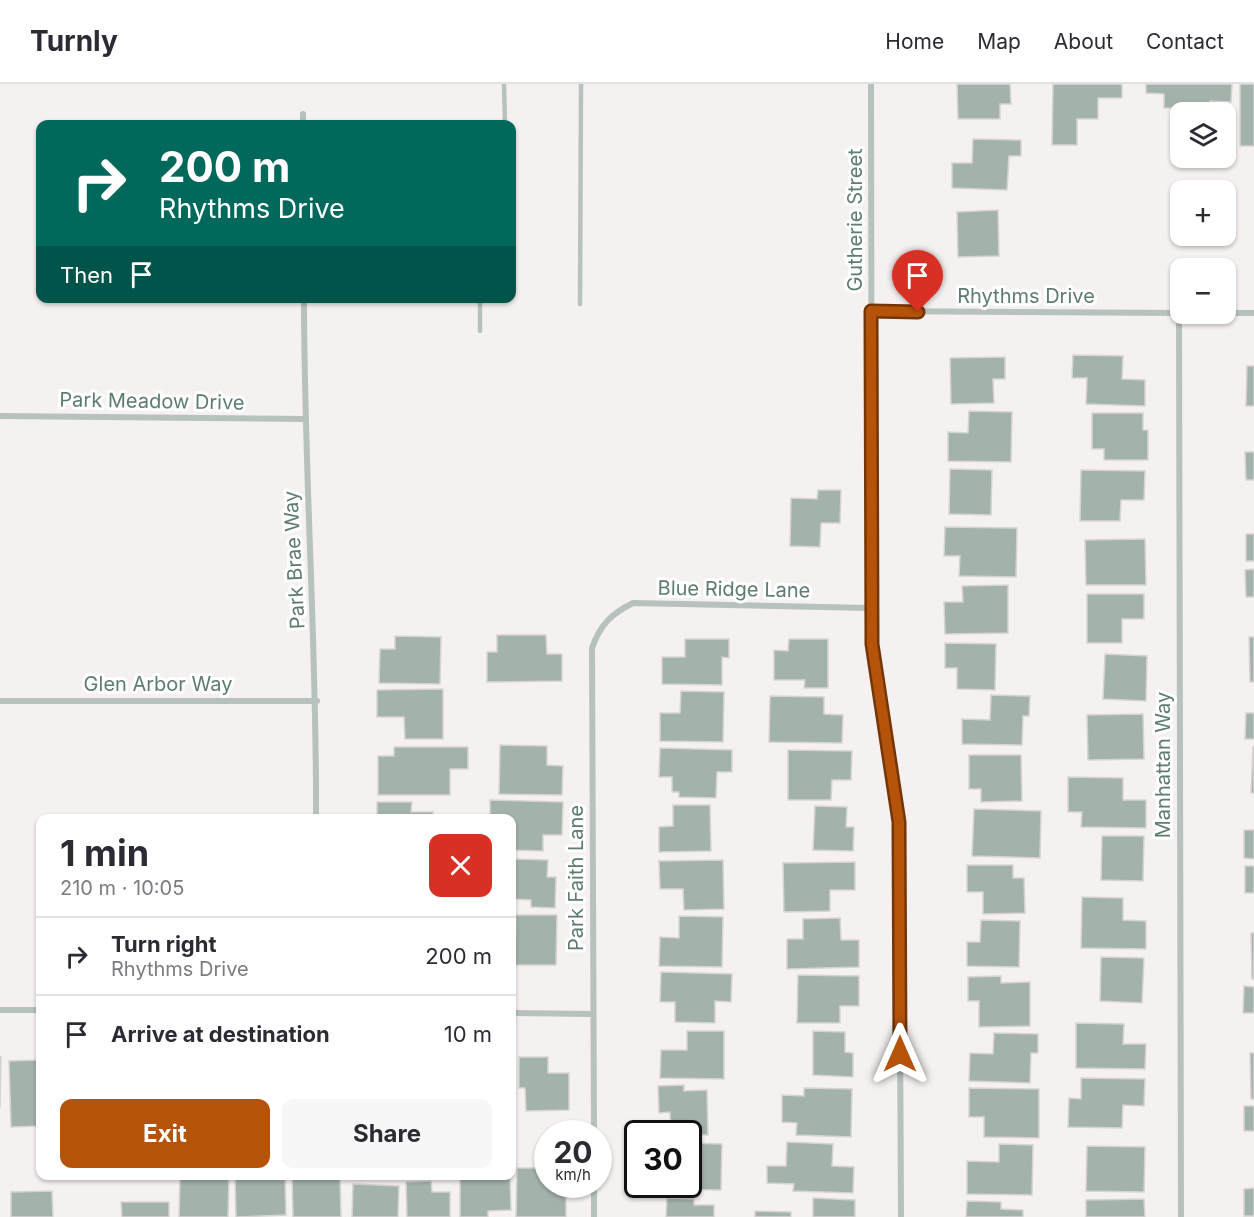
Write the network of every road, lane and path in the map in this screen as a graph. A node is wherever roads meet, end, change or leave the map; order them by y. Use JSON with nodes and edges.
{"nodes":[{"id":1,"x":504,"y":84,"type":"edge"},
{"id":2,"x":581,"y":84,"type":"edge"},
{"id":3,"x":871,"y":84,"type":"edge"},
{"id":4,"x":303,"y":114,"type":"dead end"},
{"id":5,"x":303,"y":120,"type":"edge"},
{"id":6,"x":505,"y":120,"type":"edge"},
{"id":7,"x":303,"y":303,"type":"edge"},
{"id":8,"x":480,"y":303,"type":"edge"},
{"id":9,"x":580,"y":304,"type":"dead end"},
{"id":10,"x":871,"y":311,"type":"junction"},
{"id":11,"x":1170,"y":313,"type":"edge"},
{"id":12,"x":1236,"y":313,"type":"edge"},
{"id":13,"x":1254,"y":313,"type":"edge"},
{"id":14,"x":1180,"y":324,"type":"edge"},
{"id":15,"x":480,"y":331,"type":"dead end"},
{"id":16,"x":0,"y":416,"type":"edge"},
{"id":17,"x":304,"y":419,"type":"junction"},
{"id":18,"x":871,"y":608,"type":"junction"},
{"id":19,"x":603,"y":623,"type":"joint"},
{"id":20,"x":0,"y":701,"type":"edge"},
{"id":21,"x":317,"y":701,"type":"junction"},
{"id":22,"x":316,"y":814,"type":"edge"},
{"id":23,"x":0,"y":1010,"type":"edge"},
{"id":24,"x":36,"y":1010,"type":"edge"},
{"id":25,"x":516,"y":1013,"type":"edge"},
{"id":26,"x":593,"y":1014,"type":"junction"},
{"id":27,"x":594,"y":1120,"type":"edge"},
{"id":28,"x":594,"y":1198,"type":"edge"},
{"id":29,"x":594,"y":1217,"type":"edge"},
{"id":30,"x":901,"y":1217,"type":"edge"},
{"id":31,"x":1181,"y":1217,"type":"edge"}],
"edges":[{"from":1,"to":6,"type":"lane"},
{"from":2,"to":9,"type":"lane"},
{"from":3,"to":10,"type":"street","name":"Gutherie Street"},
{"from":4,"to":5,"type":"street"},
{"from":7,"to":17,"type":"street","name":"Park Brae Way"},
{"from":8,"to":15,"type":"lane"},
{"from":10,"to":11,"type":"street","name":"Rhythms Drive"},
{"from":10,"to":18,"type":"street","name":"Gutherie Street"},
{"from":12,"to":13,"type":"street"},
{"from":14,"to":31,"type":"street","name":"Manhattan Way"},
{"from":16,"to":17,"type":"street","name":"Park Meadow Drive"},
{"from":17,"to":21,"type":"street","name":"Park Brae Way"},
{"from":18,"to":19,"type":"street","name":"Blue Ridge Lane"},
{"from":18,"to":30,"type":"street","name":"Gutherie Street"},
{"from":19,"to":26,"type":"street","name":"Park Faith Lane"},
{"from":20,"to":21,"type":"street","name":"Glen Arbor Way"},
{"from":21,"to":22,"type":"street","name":"Park Brae Way"},
{"from":23,"to":24,"type":"street"},
{"from":25,"to":26,"type":"street"},
{"from":26,"to":27,"type":"street","name":"Park Faith Lane"},
{"from":28,"to":29,"type":"street"}]}
